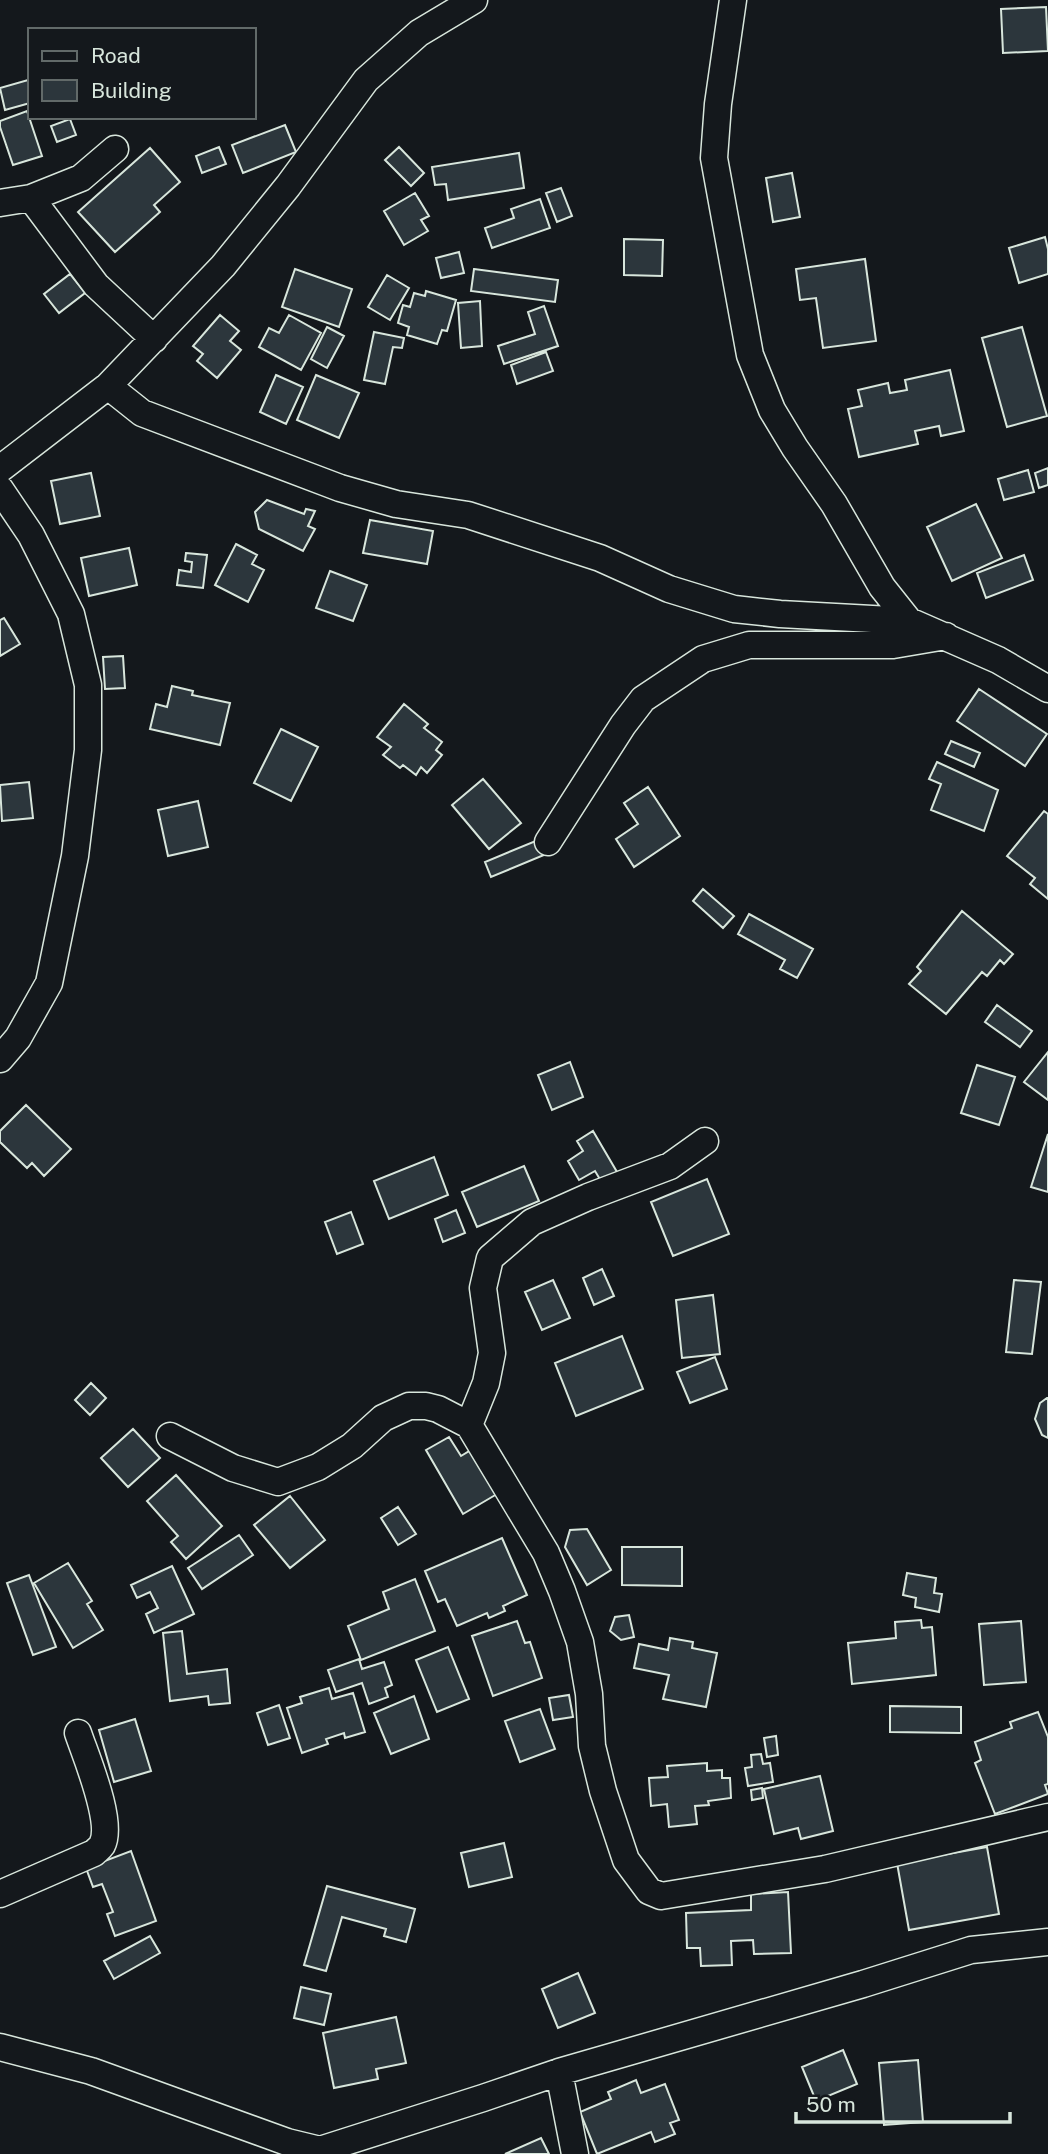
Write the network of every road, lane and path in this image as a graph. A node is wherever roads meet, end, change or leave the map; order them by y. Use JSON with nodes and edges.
{"nodes":[{"id":1,"x":474,"y":0,"type":"edge"},
{"id":2,"x":733,"y":0,"type":"edge"},
{"id":3,"x":115,"y":149,"type":"dead end"},
{"id":4,"x":31,"y":198,"type":"junction"},
{"id":5,"x":0,"y":203,"type":"edge"},
{"id":6,"x":154,"y":339,"type":"junction"},
{"id":7,"x":108,"y":386,"type":"junction"},
{"id":8,"x":0,"y":469,"type":"edge"},
{"id":9,"x":0,"y":489,"type":"edge"},
{"id":10,"x":909,"y":621,"type":"junction"},
{"id":11,"x":946,"y":636,"type":"junction"},
{"id":12,"x":1048,"y":689,"type":"edge"},
{"id":13,"x":548,"y":842,"type":"dead end"},
{"id":14,"x":0,"y":1059,"type":"edge"},
{"id":15,"x":705,"y":1141,"type":"dead end"},
{"id":16,"x":469,"y":1425,"type":"junction"},
{"id":17,"x":170,"y":1436,"type":"dead end"},
{"id":18,"x":78,"y":1733,"type":"dead end"},
{"id":19,"x":1048,"y":1817,"type":"edge"},
{"id":20,"x":0,"y":1894,"type":"edge"},
{"id":21,"x":1048,"y":1942,"type":"edge"},
{"id":22,"x":0,"y":2047,"type":"edge"},
{"id":23,"x":559,"y":2072,"type":"junction"},
{"id":24,"x":316,"y":2152,"type":"edge"},
{"id":25,"x":575,"y":2154,"type":"edge"}],
"edges":[{"from":1,"to":6,"type":"street"},
{"from":2,"to":10,"type":"street"},
{"from":3,"to":4,"type":"street"},
{"from":4,"to":5,"type":"street"},
{"from":4,"to":6,"type":"street"},
{"from":6,"to":7,"type":"street"},
{"from":7,"to":8,"type":"street"},
{"from":7,"to":10,"type":"street"},
{"from":9,"to":14,"type":"street"},
{"from":10,"to":11,"type":"street"},
{"from":11,"to":12,"type":"street"},
{"from":11,"to":13,"type":"street"},
{"from":15,"to":16,"type":"street"},
{"from":16,"to":17,"type":"street"},
{"from":16,"to":19,"type":"street"},
{"from":18,"to":20,"type":"street"},
{"from":21,"to":23,"type":"street"},
{"from":22,"to":24,"type":"street"},
{"from":23,"to":24,"type":"street"},
{"from":23,"to":25,"type":"street"}]}
